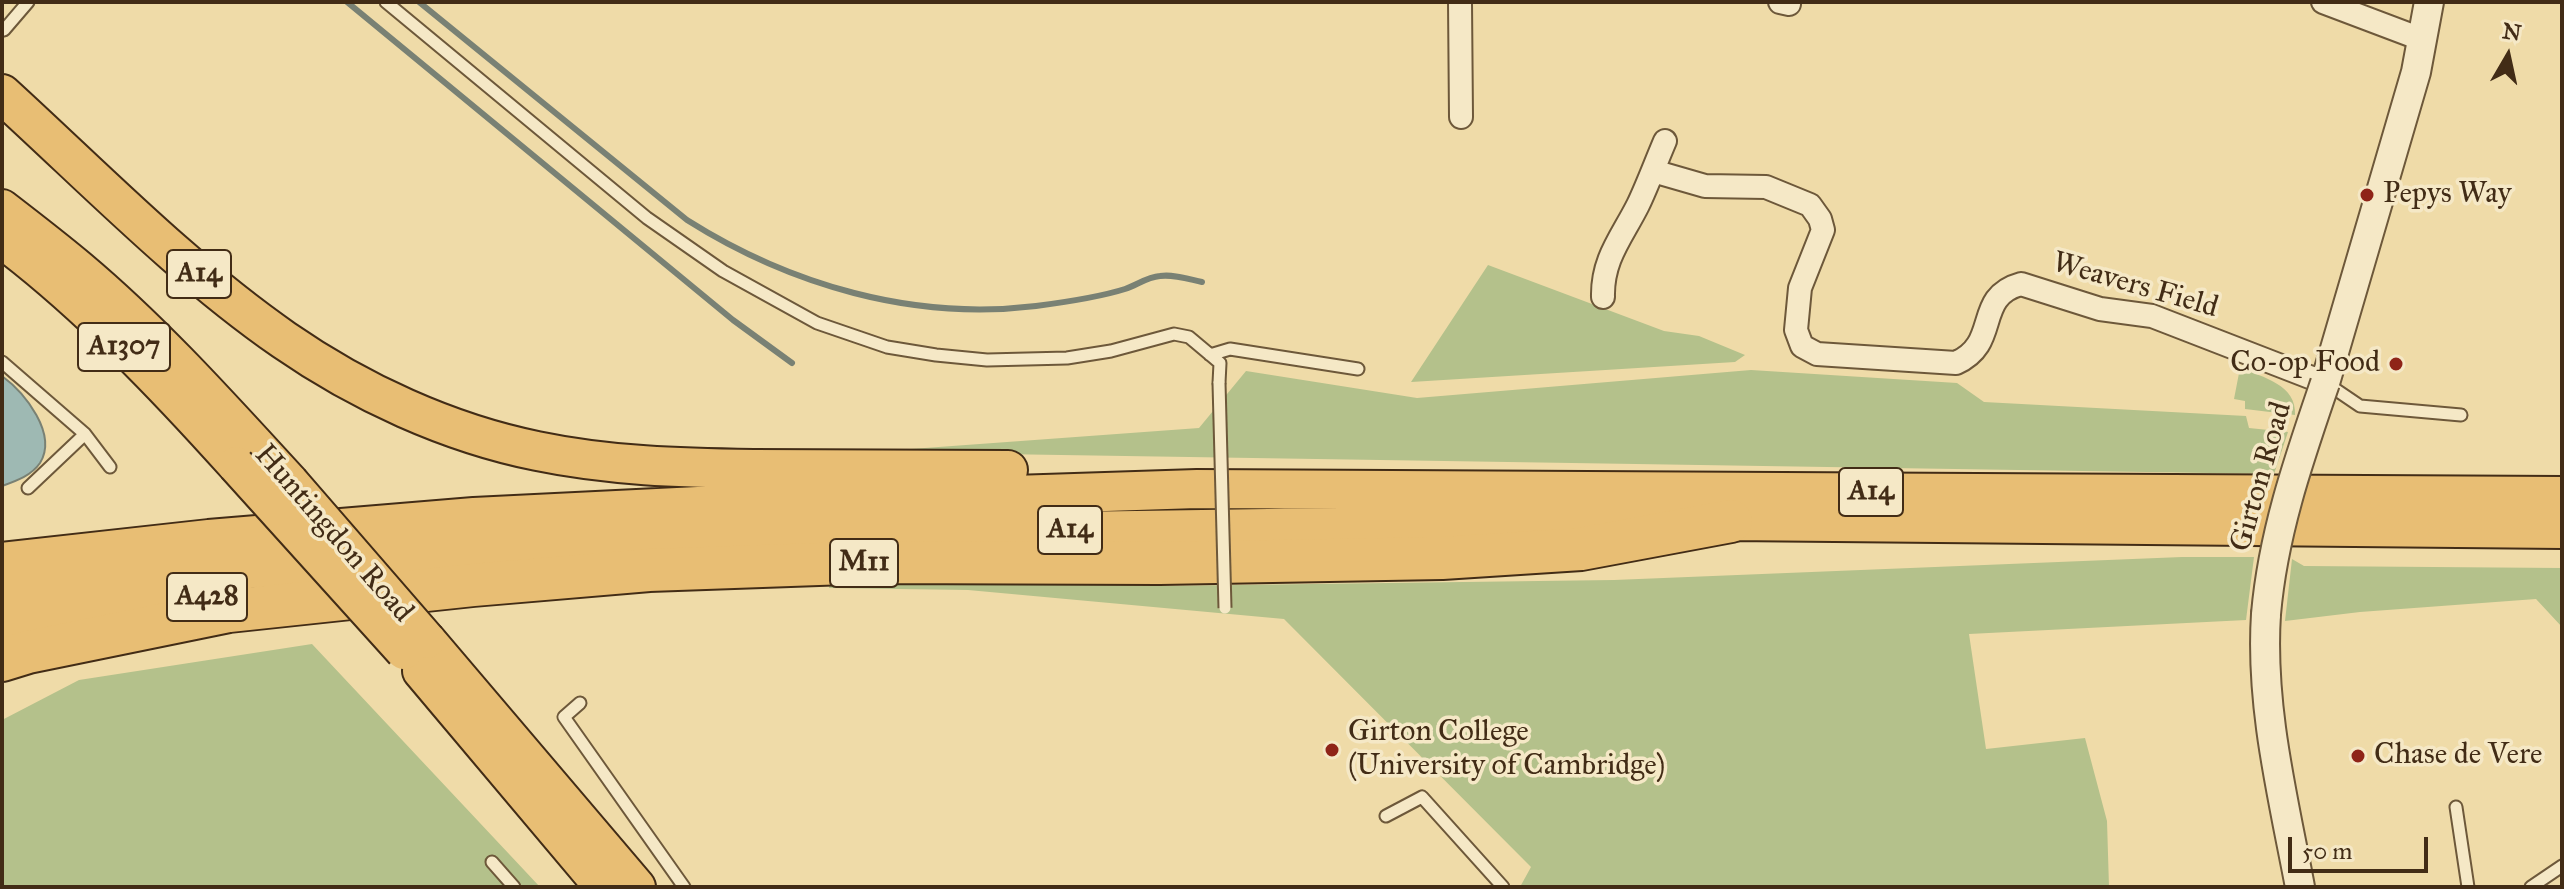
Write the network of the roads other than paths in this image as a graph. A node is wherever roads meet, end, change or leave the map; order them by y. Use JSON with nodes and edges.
{"nodes":[{"id":1,"x":28,"y":2,"type":"edge"},
{"id":2,"x":386,"y":2,"type":"edge"},
{"id":3,"x":1460,"y":2,"type":"edge"},
{"id":4,"x":2323,"y":2,"type":"edge"},
{"id":5,"x":2429,"y":2,"type":"edge"},
{"id":6,"x":4,"y":30,"type":"dead end"},
{"id":7,"x":2421,"y":39,"type":"junction"},
{"id":8,"x":2,"y":94,"type":"edge"},
{"id":9,"x":1461,"y":117,"type":"dead end"},
{"id":10,"x":1665,"y":141,"type":"dead end"},
{"id":11,"x":1653,"y":171,"type":"junction"},
{"id":12,"x":2,"y":208,"type":"edge"},
{"id":13,"x":2,"y":240,"type":"edge"},
{"id":14,"x":1603,"y":297,"type":"dead end"},
{"id":15,"x":1210,"y":355,"type":"junction"},
{"id":16,"x":2,"y":362,"type":"edge"},
{"id":17,"x":1358,"y":369,"type":"dead end"},
{"id":18,"x":2325,"y":383,"type":"junction"},
{"id":19,"x":2461,"y":415,"type":"dead end"},
{"id":20,"x":85,"y":434,"type":"junction"},
{"id":21,"x":110,"y":467,"type":"dead end"},
{"id":22,"x":28,"y":488,"type":"dead end"},
{"id":23,"x":1197,"y":489,"type":"junction"},
{"id":24,"x":2562,"y":496,"type":"edge"},
{"id":25,"x":1731,"y":521,"type":"junction"},
{"id":26,"x":2562,"y":529,"type":"edge"},
{"id":27,"x":410,"y":555,"type":"junction"},
{"id":28,"x":2,"y":562,"type":"edge"},
{"id":29,"x":2,"y":595,"type":"edge"},
{"id":30,"x":1225,"y":608,"type":"dead end"},
{"id":31,"x":2,"y":628,"type":"edge"},
{"id":32,"x":415,"y":645,"type":"junction"},
{"id":33,"x":2,"y":660,"type":"edge"},
{"id":34,"x":580,"y":703,"type":"dead end"},
{"id":35,"x":2456,"y":807,"type":"dead end"},
{"id":36,"x":1386,"y":816,"type":"dead end"},
{"id":37,"x":492,"y":862,"type":"dead end"},
{"id":38,"x":2562,"y":866,"type":"edge"},
{"id":39,"x":514,"y":887,"type":"edge"},
{"id":40,"x":603,"y":887,"type":"edge"},
{"id":41,"x":637,"y":887,"type":"edge"},
{"id":42,"x":684,"y":887,"type":"edge"},
{"id":43,"x":1503,"y":887,"type":"edge"},
{"id":44,"x":2300,"y":887,"type":"edge"},
{"id":45,"x":2468,"y":887,"type":"edge"},
{"id":46,"x":2531,"y":887,"type":"edge"}],
"edges":[{"from":1,"to":6,"type":"lane"},
{"from":2,"to":15,"type":"lane"},
{"from":3,"to":9,"type":"street"},
{"from":4,"to":7,"type":"street"},
{"from":5,"to":7,"type":"street","name":"Girton Road"},
{"from":7,"to":18,"type":"street","name":"Girton Road"},
{"from":8,"to":23,"type":"highway","number":"A14"},
{"from":10,"to":11,"type":"street"},
{"from":11,"to":14,"type":"street"},
{"from":11,"to":18,"type":"street","name":"Weavers Field"},
{"from":12,"to":32,"type":"main road","name":"Huntingdon Road","number":"A1307","bridge":true},
{"from":13,"to":32,"type":"main road","name":"Huntingdon Road","number":"A1307","bridge":true},
{"from":15,"to":17,"type":"lane"},
{"from":15,"to":30,"type":"lane","bridge":true},
{"from":16,"to":20,"type":"lane"},
{"from":18,"to":19,"type":"lane"},
{"from":18,"to":44,"type":"street","name":"Girton Road","bridge":true},
{"from":20,"to":21,"type":"lane"},
{"from":20,"to":22,"type":"lane"},
{"from":23,"to":24,"type":"highway","number":"A14"},
{"from":23,"to":28,"type":"highway","number":"A14"},
{"from":25,"to":26,"type":"highway","number":"A14"},
{"from":25,"to":27,"type":"highway","number":"A14"},
{"from":25,"to":33,"type":"highway","number":"M11"},
{"from":27,"to":29,"type":"highway","number":"A14"},
{"from":27,"to":31,"type":"highway","number":"A428"},
{"from":32,"to":40,"type":"main road","name":"Huntingdon Road","number":"A1307"},
{"from":32,"to":41,"type":"main road","name":"Huntingdon Road","number":"A1307"},
{"from":34,"to":42,"type":"lane"},
{"from":35,"to":45,"type":"lane"},
{"from":36,"to":43,"type":"lane"},
{"from":37,"to":39,"type":"lane"},
{"from":38,"to":46,"type":"lane"}]}
